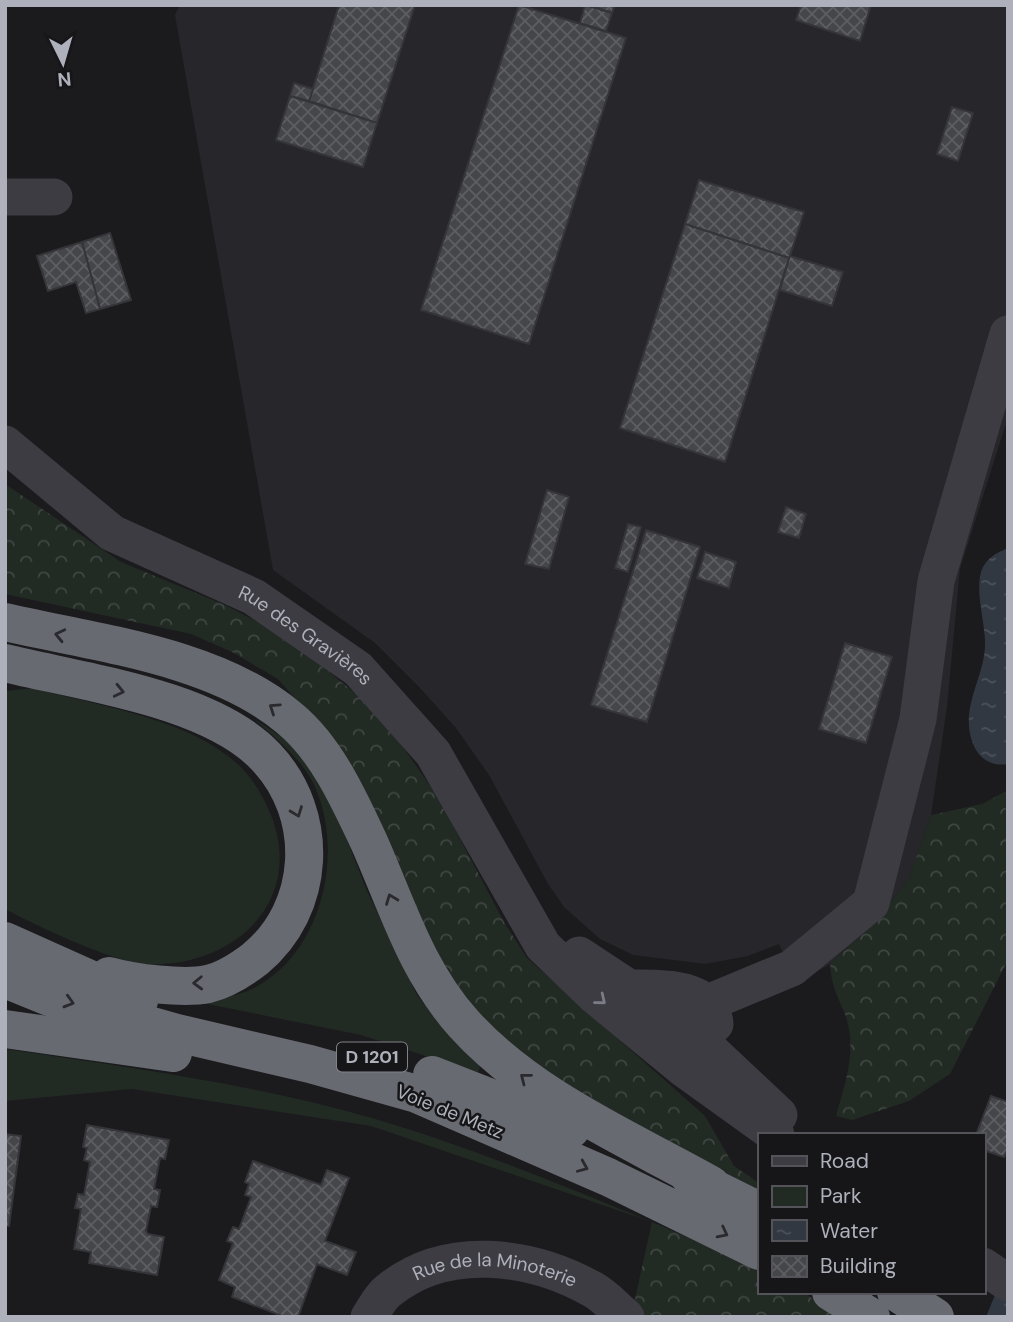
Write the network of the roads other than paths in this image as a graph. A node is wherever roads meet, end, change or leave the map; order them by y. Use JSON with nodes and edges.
{"nodes":[{"id":1,"x":5,"y":197,"type":"edge"},
{"id":2,"x":54,"y":197,"type":"dead end"},
{"id":3,"x":1008,"y":334,"type":"edge"},
{"id":4,"x":5,"y":444,"type":"edge"},
{"id":5,"x":5,"y":622,"type":"edge"},
{"id":6,"x":5,"y":663,"type":"edge"},
{"id":7,"x":526,"y":912,"type":"junction"},
{"id":8,"x":12,"y":957,"type":"edge"},
{"id":9,"x":629,"y":988,"type":"junction"},
{"id":10,"x":705,"y":1004,"type":"junction"},
{"id":11,"x":5,"y":1029,"type":"edge"},
{"id":12,"x":698,"y":1060,"type":"junction"},
{"id":13,"x":766,"y":1120,"type":"edge"},
{"id":14,"x":795,"y":1133,"type":"edge"},
{"id":15,"x":520,"y":1140,"type":"junction"},
{"id":16,"x":711,"y":1185,"type":"junction"},
{"id":17,"x":758,"y":1210,"type":"edge"},
{"id":18,"x":758,"y":1251,"type":"edge"},
{"id":19,"x":985,"y":1267,"type":"edge"},
{"id":20,"x":1008,"y":1283,"type":"edge"},
{"id":21,"x":899,"y":1294,"type":"edge"},
{"id":22,"x":369,"y":1317,"type":"edge"},
{"id":23,"x":626,"y":1317,"type":"edge"},
{"id":24,"x":935,"y":1317,"type":"edge"}],
"edges":[{"from":1,"to":2,"type":"street"},
{"from":3,"to":10,"type":"street"},
{"from":4,"to":7,"type":"street","name":"Rue des Gravières"},
{"from":16,"to":5,"type":"highway","one_way":true},
{"from":6,"to":8,"type":"highway","one_way":true},
{"from":7,"to":9,"type":"street","name":"Rue des Gravières"},
{"from":7,"to":12,"type":"street","name":"Rue des Gravières","one_way":true},
{"from":8,"to":15,"type":"highway","name":"Voie de Metz","number":"D 1201","one_way":true},
{"from":8,"to":16,"type":"highway","name":"Voie de Metz","number":"D 1201"},
{"from":9,"to":10,"type":"street"},
{"from":9,"to":12,"type":"street","name":"Rue des Gravières"},
{"from":10,"to":12,"type":"street"},
{"from":11,"to":15,"type":"highway"},
{"from":12,"to":13,"type":"street","name":"Rue des Gravières"},
{"from":13,"to":14,"type":"street","name":"Rue des Gravières"},
{"from":15,"to":18,"type":"highway","name":"Voie de Metz","number":"D 1201","one_way":true},
{"from":16,"to":17,"type":"highway","name":"Voie de Metz","number":"D 1201"},
{"from":19,"to":20,"type":"street"},
{"from":21,"to":24,"type":"highway"},
{"from":22,"to":23,"type":"street","name":"Rue de la Minoterie"}]}
